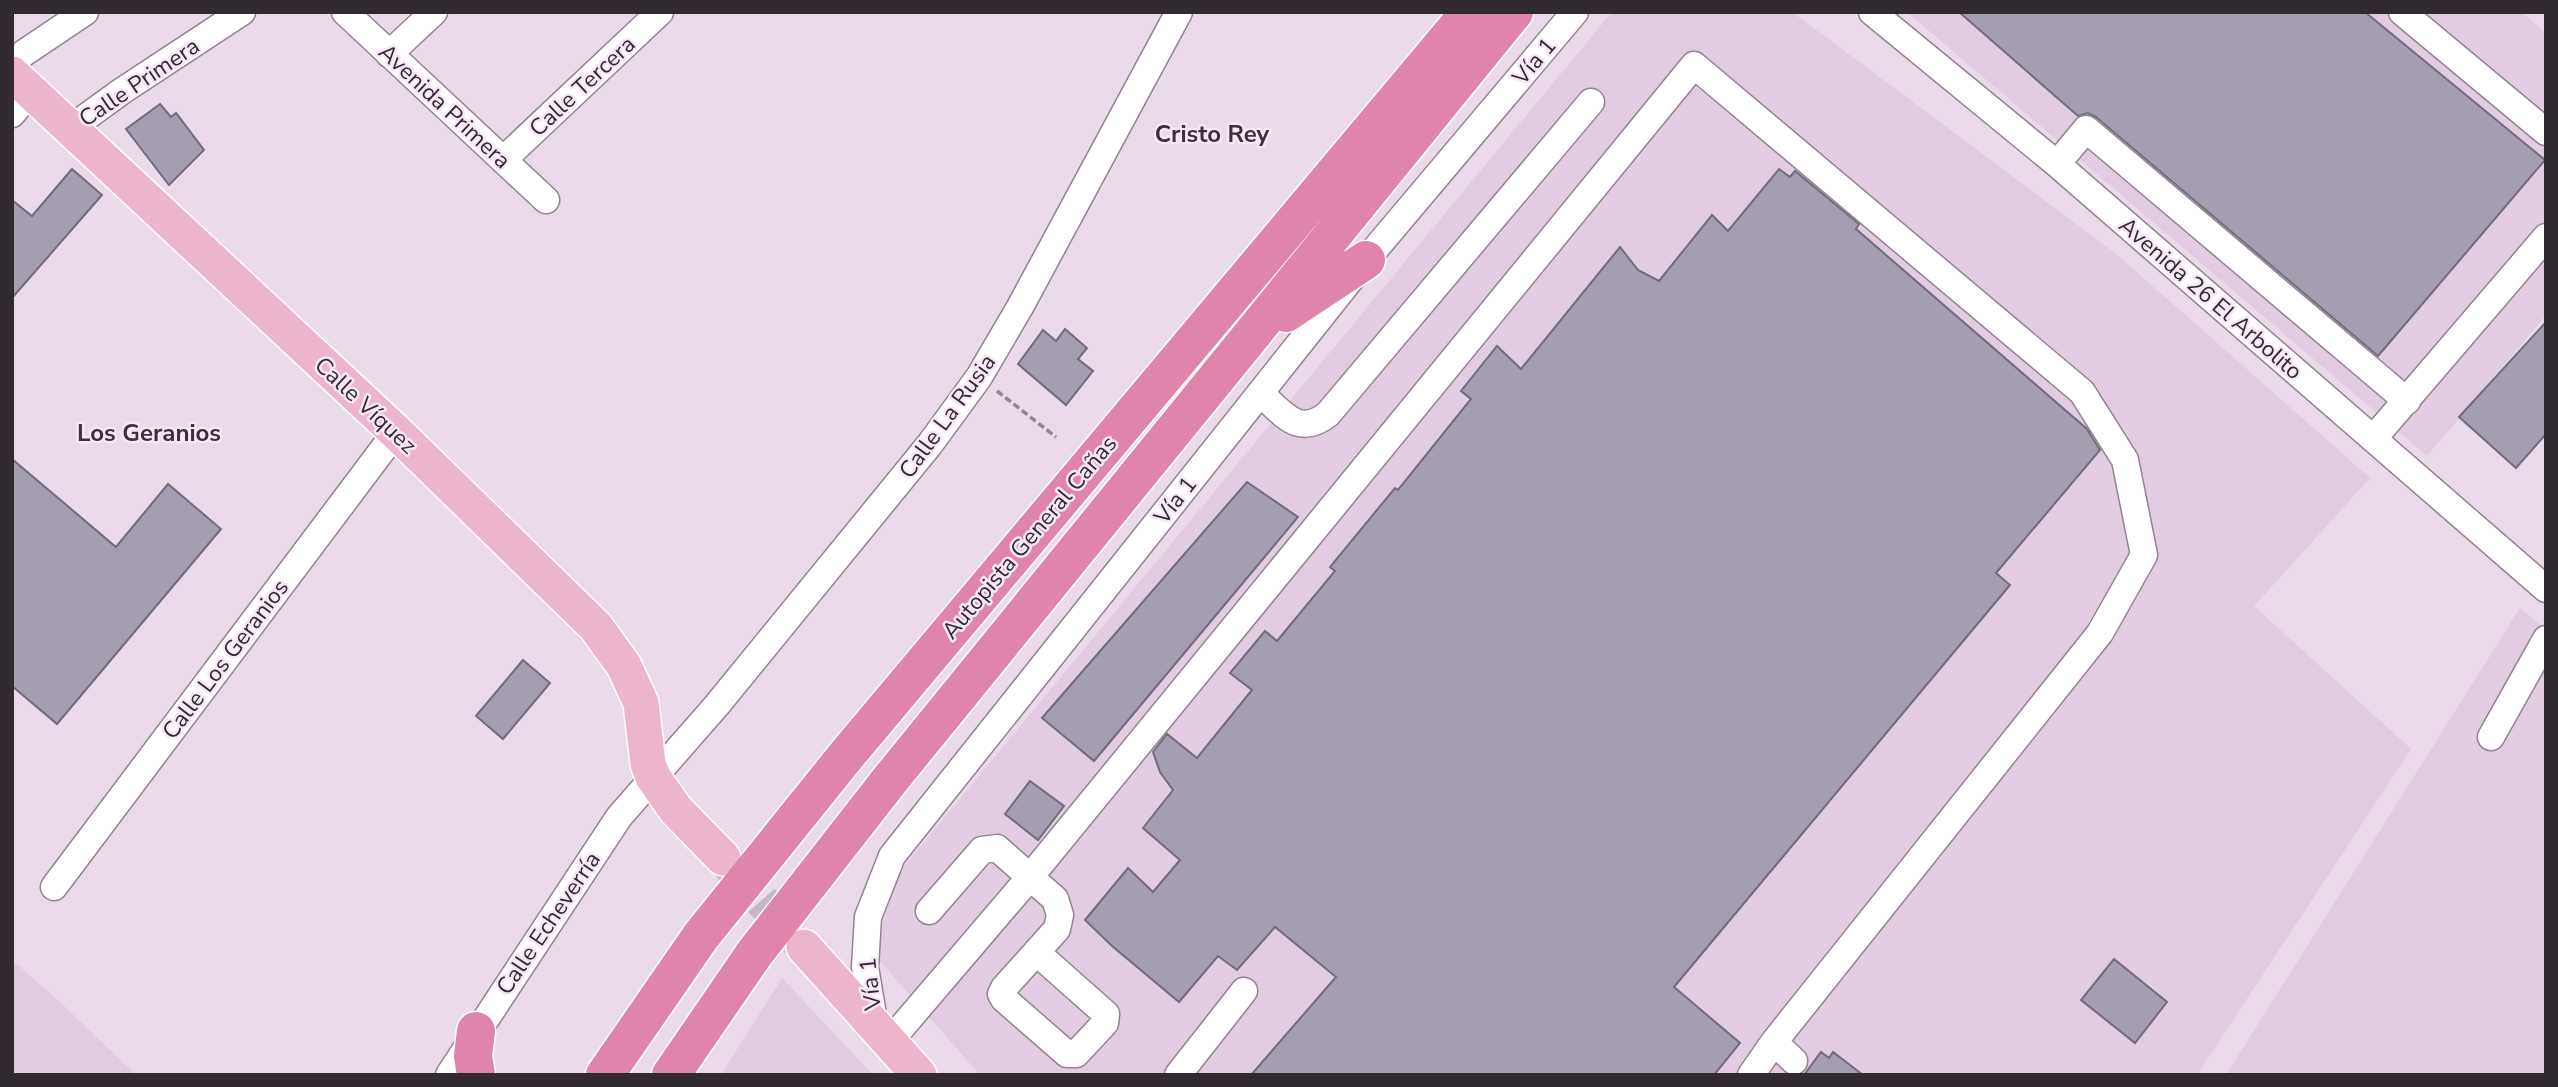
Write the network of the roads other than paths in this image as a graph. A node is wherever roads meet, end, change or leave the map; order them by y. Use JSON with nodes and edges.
{"nodes":[{"id":1,"x":85,"y":12,"type":"edge"},
{"id":2,"x":242,"y":12,"type":"edge"},
{"id":3,"x":345,"y":12,"type":"edge"},
{"id":4,"x":433,"y":12,"type":"edge"},
{"id":5,"x":660,"y":12,"type":"edge"},
{"id":6,"x":1179,"y":12,"type":"edge"},
{"id":7,"x":1470,"y":12,"type":"edge"},
{"id":8,"x":1514,"y":12,"type":"edge"},
{"id":9,"x":1575,"y":12,"type":"edge"},
{"id":10,"x":1872,"y":12,"type":"edge"},
{"id":11,"x":2402,"y":12,"type":"edge"},
{"id":12,"x":390,"y":54,"type":"junction"},
{"id":13,"x":17,"y":86,"type":"edge"},
{"id":14,"x":1591,"y":103,"type":"dead end"},
{"id":15,"x":71,"y":128,"type":"junction"},
{"id":16,"x":2546,"y":132,"type":"edge"},
{"id":17,"x":503,"y":160,"type":"junction"},
{"id":18,"x":2057,"y":164,"type":"junction"},
{"id":19,"x":546,"y":200,"type":"dead end"},
{"id":20,"x":2546,"y":237,"type":"edge"},
{"id":21,"x":1366,"y":260,"type":"junction"},
{"id":22,"x":1252,"y":336,"type":"junction"},
{"id":23,"x":1260,"y":393,"type":"junction"},
{"id":24,"x":2407,"y":401,"type":"junction"},
{"id":25,"x":396,"y":432,"type":"junction"},
{"id":26,"x":2373,"y":439,"type":"junction"},
{"id":27,"x":2394,"y":458,"type":"junction"},
{"id":28,"x":2546,"y":566,"type":"edge"},
{"id":29,"x":2546,"y":589,"type":"edge"},
{"id":30,"x":2546,"y":639,"type":"edge"},
{"id":31,"x":2491,"y":737,"type":"dead end"},
{"id":32,"x":653,"y":777,"type":"junction"},
{"id":33,"x":723,"y":859,"type":"tunnel mouth"},
{"id":34,"x":1030,"y":877,"type":"junction"},
{"id":35,"x":54,"y":887,"type":"dead end"},
{"id":36,"x":929,"y":911,"type":"dead end"},
{"id":37,"x":804,"y":947,"type":"tunnel mouth"},
{"id":38,"x":1036,"y":952,"type":"dead end"},
{"id":39,"x":1244,"y":991,"type":"dead end"},
{"id":40,"x":477,"y":1031,"type":"junction"},
{"id":41,"x":882,"y":1034,"type":"junction"},
{"id":42,"x":1774,"y":1042,"type":"junction"},
{"id":43,"x":1794,"y":1061,"type":"dead end"},
{"id":44,"x":606,"y":1072,"type":"edge"},
{"id":45,"x":449,"y":1075,"type":"edge"},
{"id":46,"x":476,"y":1075,"type":"edge"},
{"id":47,"x":671,"y":1075,"type":"edge"},
{"id":48,"x":919,"y":1075,"type":"edge"},
{"id":49,"x":1178,"y":1075,"type":"edge"},
{"id":50,"x":1751,"y":1075,"type":"edge"}],
"edges":[{"from":1,"to":13,"type":"street"},
{"from":2,"to":15,"type":"street","name":"Calle Primera"},
{"from":3,"to":12,"type":"street","name":"Avenida Primera"},
{"from":4,"to":12,"type":"street"},
{"from":5,"to":17,"type":"street","name":"Calle Tercera"},
{"from":6,"to":32,"type":"street","name":"Calle La Rusia"},
{"from":7,"to":44,"type":"highway","name":"Autopista General Cañas"},
{"from":8,"to":22,"type":"highway","name":"Autopista General Cañas"},
{"from":9,"to":21,"type":"street","name":"Vía 1"},
{"from":10,"to":18,"type":"street","name":"Avenida 26 El Arbolito"},
{"from":11,"to":16,"type":"street"},
{"from":12,"to":17,"type":"street","name":"Avenida Primera"},
{"from":13,"to":15,"type":"main road","name":"Calle Víquez"},
{"from":14,"to":23,"type":"street"},
{"from":15,"to":25,"type":"main road","name":"Calle Víquez"},
{"from":17,"to":19,"type":"street","name":"Avenida Primera"},
{"from":18,"to":24,"type":"street"},
{"from":18,"to":26,"type":"street","name":"Avenida 26 El Arbolito"},
{"from":20,"to":24,"type":"street"},
{"from":21,"to":22,"type":"highway"},
{"from":21,"to":23,"type":"street","name":"Vía 1"},
{"from":22,"to":47,"type":"highway","name":"Autopista General Cañas"},
{"from":23,"to":41,"type":"street","name":"Vía 1"},
{"from":24,"to":26,"type":"street"},
{"from":25,"to":32,"type":"main road","name":"Calle Víquez"},
{"from":25,"to":35,"type":"street","name":"Calle Los Geranios"},
{"from":26,"to":27,"type":"street","name":"Avenida 26 El Arbolito"},
{"from":27,"to":28,"type":"street"},
{"from":27,"to":29,"type":"street","name":"Avenida 26 El Arbolito"},
{"from":30,"to":31,"type":"street"},
{"from":32,"to":33,"type":"main road"},
{"from":32,"to":40,"type":"street","name":"Calle Echeverría"},
{"from":34,"to":36,"type":"street"},
{"from":34,"to":38,"type":"street"},
{"from":34,"to":41,"type":"street"},
{"from":34,"to":42,"type":"street"},
{"from":37,"to":41,"type":"main road"},
{"from":39,"to":49,"type":"street"},
{"from":40,"to":45,"type":"street","name":"Calle Echeverría"},
{"from":40,"to":46,"type":"highway"},
{"from":41,"to":48,"type":"main road"},
{"from":42,"to":43,"type":"street"},
{"from":42,"to":50,"type":"street"}]}
